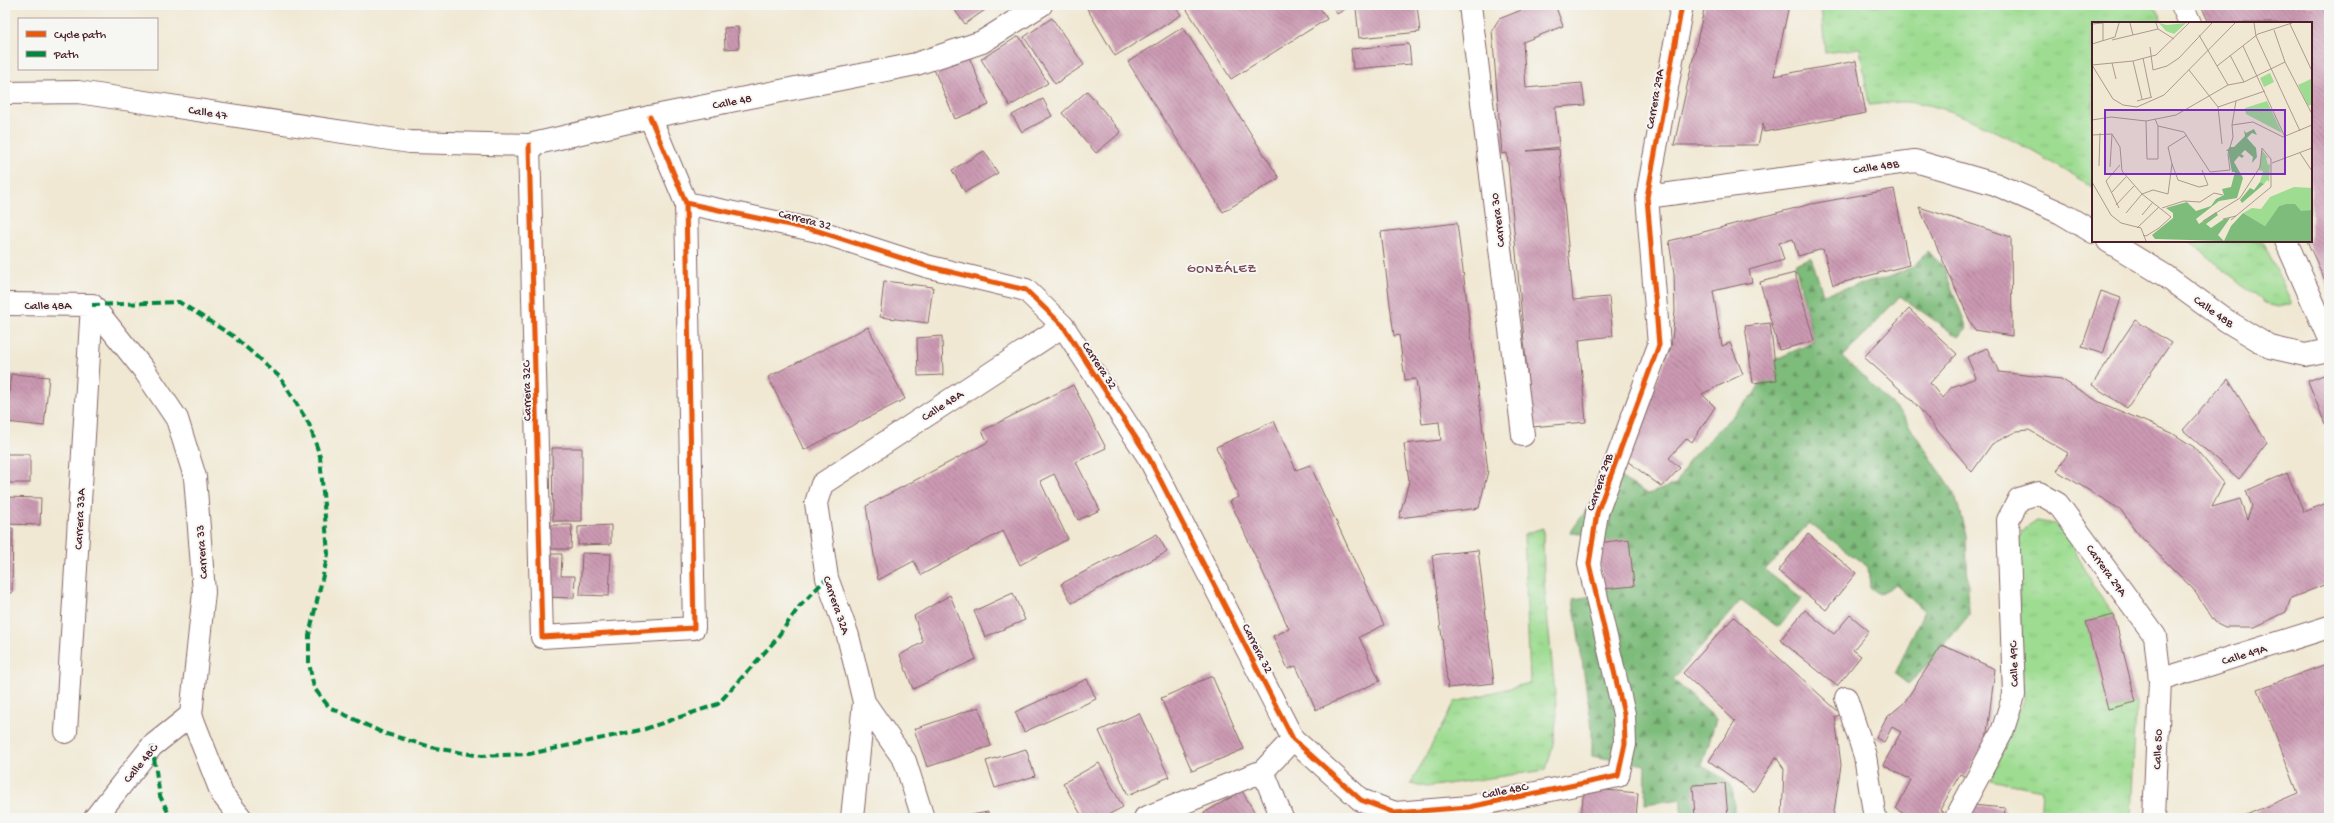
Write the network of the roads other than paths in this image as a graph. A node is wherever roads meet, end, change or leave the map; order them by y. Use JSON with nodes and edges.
{"nodes":[{"id":1,"x":1040,"y":5,"type":"edge"},
{"id":2,"x":1470,"y":5,"type":"edge"},
{"id":3,"x":1682,"y":5,"type":"edge"},
{"id":4,"x":2182,"y":5,"type":"edge"},
{"id":5,"x":2190,"y":22,"type":"edge"},
{"id":6,"x":5,"y":93,"type":"edge"},
{"id":7,"x":650,"y":117,"type":"junction"},
{"id":8,"x":410,"y":142,"type":"joint"},
{"id":9,"x":529,"y":145,"type":"junction"},
{"id":10,"x":1647,"y":197,"type":"junction"},
{"id":11,"x":686,"y":203,"type":"junction"},
{"id":12,"x":2092,"y":231,"type":"edge"},
{"id":13,"x":2110,"y":242,"type":"edge"},
{"id":14,"x":2286,"y":242,"type":"edge"},
{"id":15,"x":5,"y":304,"type":"edge"},
{"id":16,"x":92,"y":305,"type":"junction"},
{"id":17,"x":1063,"y":326,"type":"junction"},
{"id":18,"x":2329,"y":339,"type":"edge"},
{"id":19,"x":2329,"y":350,"type":"edge"},
{"id":20,"x":1523,"y":435,"type":"dead end"},
{"id":21,"x":822,"y":484,"type":"joint"},
{"id":22,"x":2018,"y":499,"type":"joint"},
{"id":23,"x":2329,"y":627,"type":"edge"},
{"id":24,"x":2160,"y":680,"type":"junction"},
{"id":25,"x":1846,"y":698,"type":"dead end"},
{"id":26,"x":864,"y":702,"type":"junction"},
{"id":27,"x":191,"y":715,"type":"junction"},
{"id":28,"x":66,"y":732,"type":"dead end"},
{"id":29,"x":1292,"y":739,"type":"junction"},
{"id":30,"x":1263,"y":771,"type":"junction"},
{"id":31,"x":1618,"y":776,"type":"joint"},
{"id":32,"x":1395,"y":813,"type":"joint"},
{"id":33,"x":95,"y":818,"type":"edge"},
{"id":34,"x":241,"y":818,"type":"edge"},
{"id":35,"x":852,"y":818,"type":"edge"},
{"id":36,"x":923,"y":818,"type":"edge"},
{"id":37,"x":1145,"y":818,"type":"edge"},
{"id":38,"x":1282,"y":818,"type":"edge"},
{"id":39,"x":1875,"y":818,"type":"edge"},
{"id":40,"x":1956,"y":818,"type":"edge"},
{"id":41,"x":2154,"y":818,"type":"edge"}],
"edges":[{"from":1,"to":7,"type":"street","name":"Calle 48"},
{"from":2,"to":20,"type":"street","name":"Carrera 30"},
{"from":3,"to":10,"type":"street","name":"Carrera 29A"},
{"from":4,"to":5,"type":"street"},
{"from":6,"to":8,"type":"street","name":"Calle 47"},
{"from":7,"to":9,"type":"street","name":"Calle 48"},
{"from":7,"to":11,"type":"street"},
{"from":8,"to":9,"type":"street","name":"Calle 48"},
{"from":9,"to":11,"type":"street","name":"Carrera 32C"},
{"from":10,"to":12,"type":"street","name":"Calle 48B"},
{"from":10,"to":31,"type":"street","name":"Carrera 29B"},
{"from":11,"to":17,"type":"street","name":"Carrera 32"},
{"from":13,"to":19,"type":"street","name":"Calle 48B"},
{"from":14,"to":18,"type":"street"},
{"from":15,"to":16,"type":"street","name":"Calle 48A"},
{"from":16,"to":27,"type":"street","name":"Carrera 33"},
{"from":16,"to":28,"type":"street","name":"Carrera 33A"},
{"from":17,"to":21,"type":"street","name":"Calle 48A"},
{"from":17,"to":29,"type":"street","name":"Carrera 32"},
{"from":21,"to":26,"type":"street","name":"Carrera 32A"},
{"from":22,"to":24,"type":"street","name":"Carrera 29A"},
{"from":22,"to":40,"type":"street","name":"Calle 49C"},
{"from":23,"to":24,"type":"street","name":"Calle 49A"},
{"from":24,"to":41,"type":"street","name":"Calle 50"},
{"from":25,"to":39,"type":"street"},
{"from":26,"to":35,"type":"street","name":"Carrera 32A"},
{"from":26,"to":36,"type":"street","name":"Carrera 32A"},
{"from":27,"to":33,"type":"street","name":"Calle 48C"},
{"from":27,"to":34,"type":"street","name":"Carrera 33"},
{"from":29,"to":30,"type":"street"},
{"from":29,"to":32,"type":"street","name":"Carrera 32"},
{"from":30,"to":37,"type":"street"},
{"from":30,"to":38,"type":"street"},
{"from":31,"to":32,"type":"street","name":"Calle 48C"}]}
